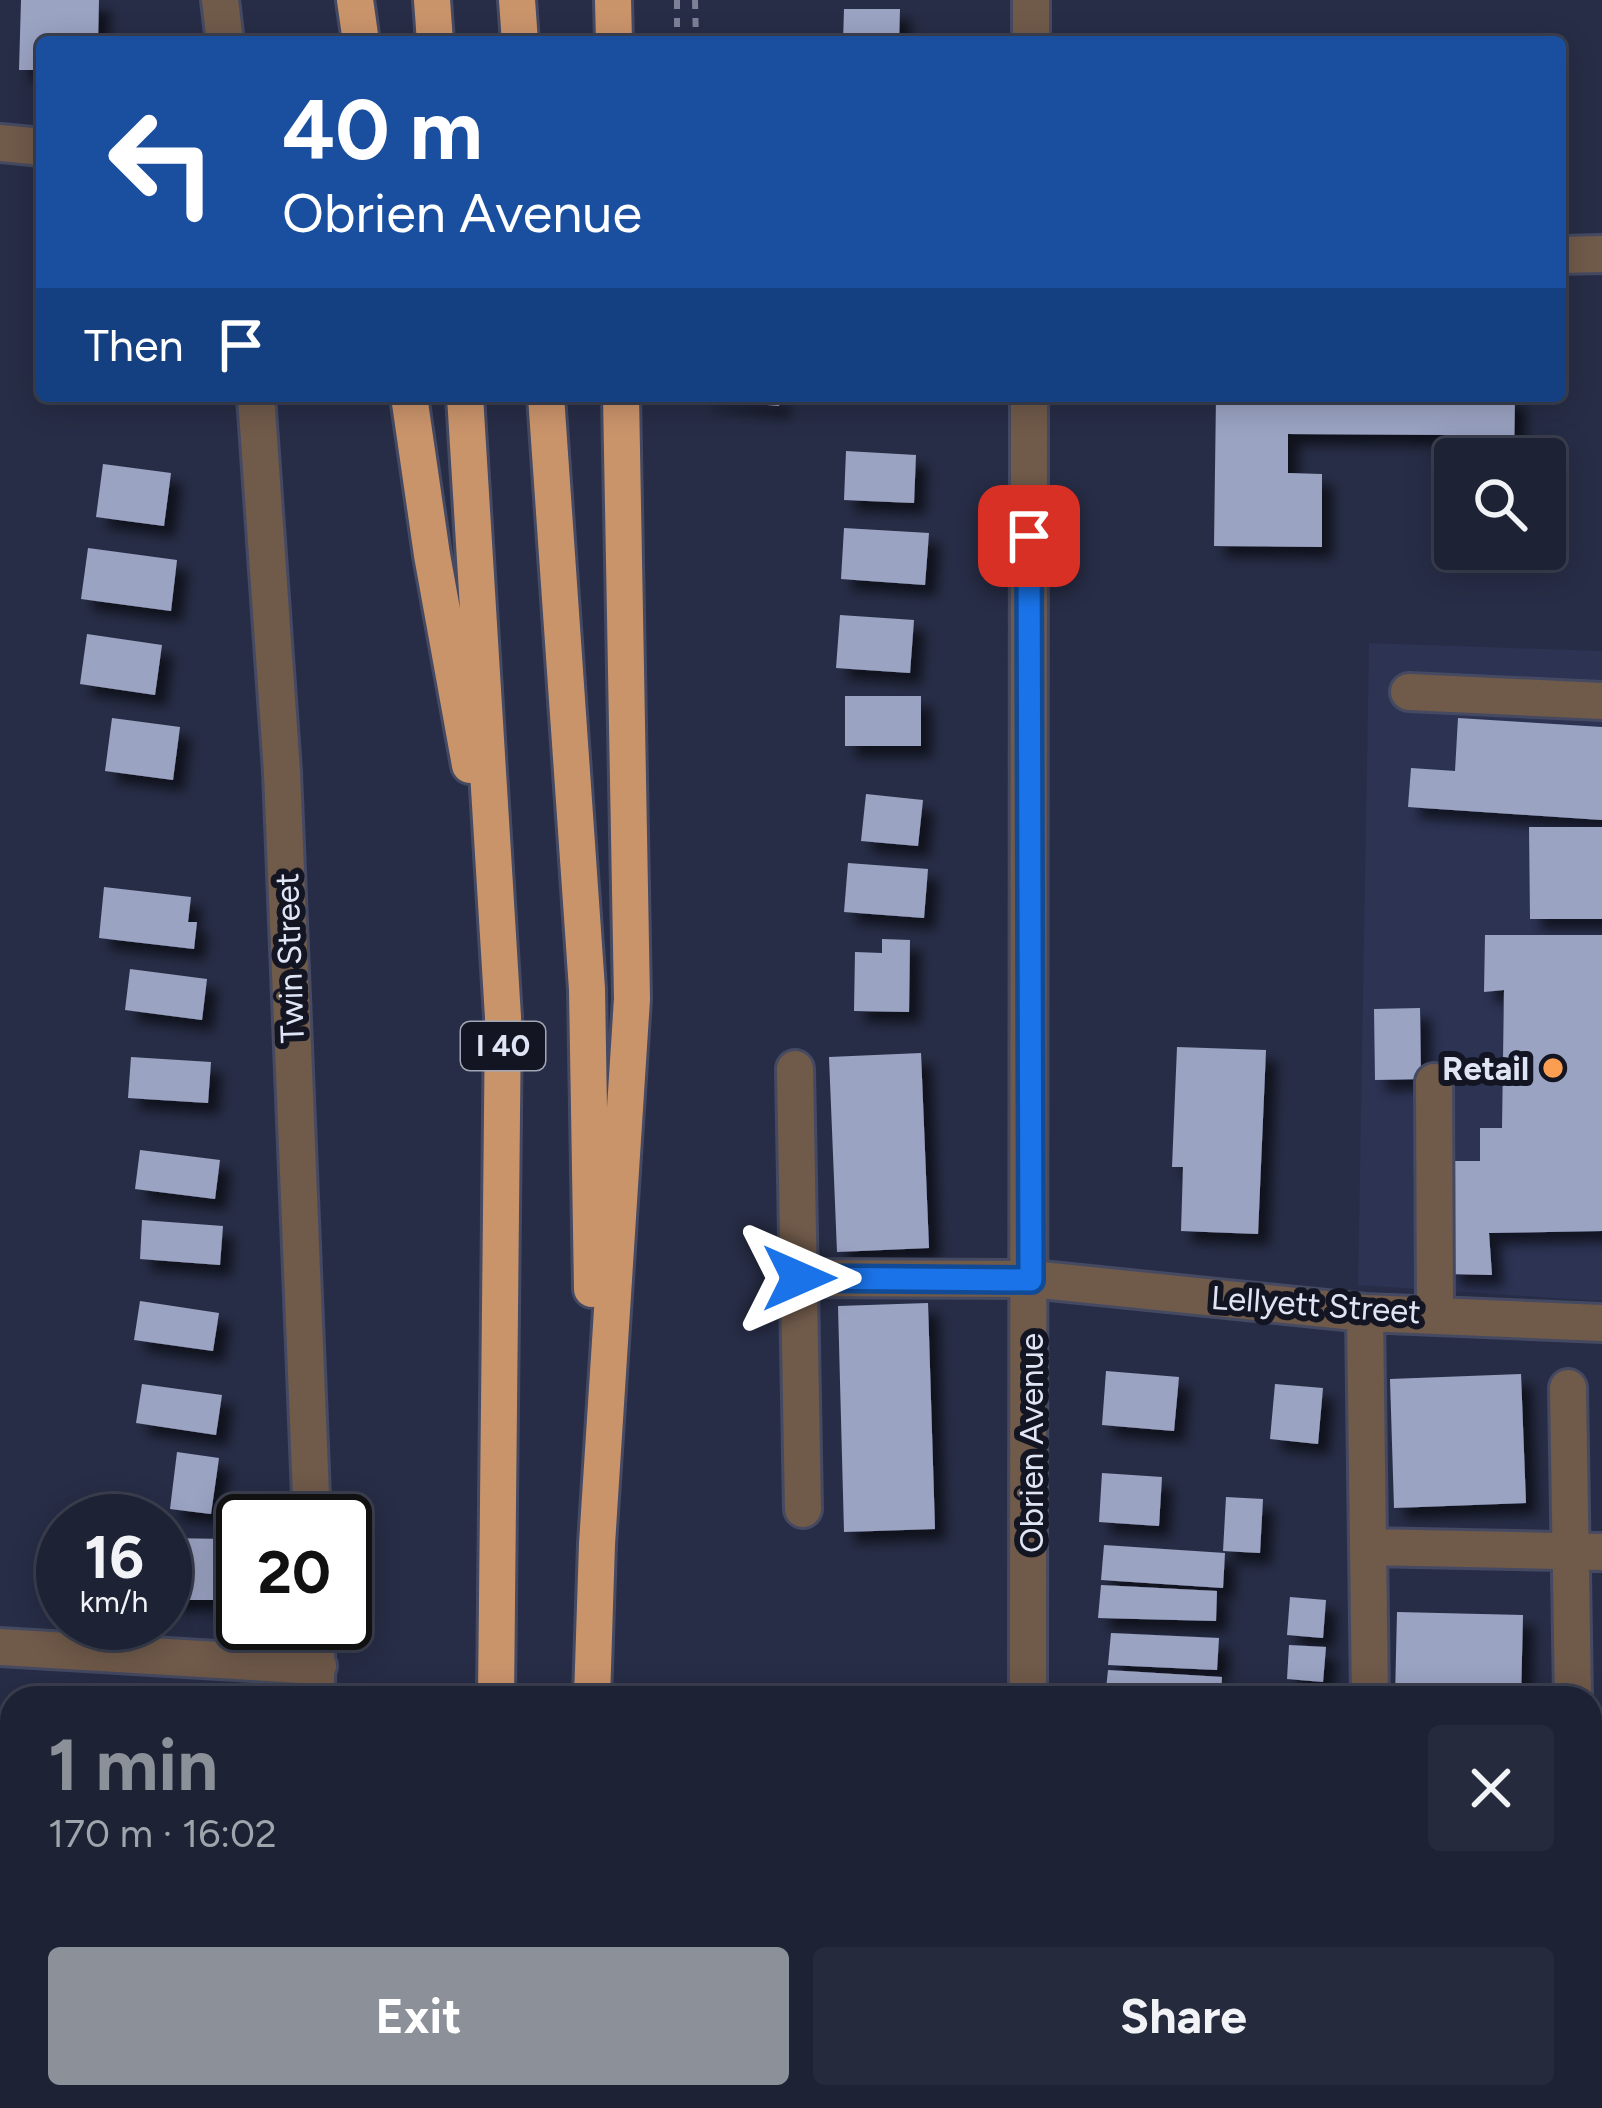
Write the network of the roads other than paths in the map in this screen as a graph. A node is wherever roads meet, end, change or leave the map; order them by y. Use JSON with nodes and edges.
{"nodes":[{"id":1,"x":220,"y":0,"type":"edge"},
{"id":2,"x":355,"y":0,"type":"edge"},
{"id":3,"x":431,"y":0,"type":"edge"},
{"id":4,"x":517,"y":0,"type":"edge"},
{"id":5,"x":613,"y":0,"type":"edge"},
{"id":6,"x":1031,"y":0,"type":"edge"},
{"id":7,"x":224,"y":36,"type":"edge"},
{"id":8,"x":360,"y":36,"type":"edge"},
{"id":9,"x":434,"y":36,"type":"edge"},
{"id":10,"x":520,"y":36,"type":"edge"},
{"id":11,"x":614,"y":36,"type":"edge"},
{"id":12,"x":1031,"y":36,"type":"edge"},
{"id":13,"x":0,"y":143,"type":"edge"},
{"id":14,"x":36,"y":146,"type":"edge"},
{"id":15,"x":1602,"y":254,"type":"edge"},
{"id":16,"x":1566,"y":255,"type":"edge"},
{"id":17,"x":256,"y":402,"type":"edge"},
{"id":18,"x":410,"y":402,"type":"edge"},
{"id":19,"x":465,"y":402,"type":"edge"},
{"id":20,"x":546,"y":402,"type":"edge"},
{"id":21,"x":621,"y":402,"type":"edge"},
{"id":22,"x":1029,"y":402,"type":"edge"},
{"id":23,"x":1408,"y":692,"type":"dead end"},
{"id":24,"x":1602,"y":701,"type":"edge"},
{"id":25,"x":499,"y":927,"type":"junction"},
{"id":26,"x":795,"y":1069,"type":"dead end"},
{"id":27,"x":1434,"y":1082,"type":"dead end"},
{"id":28,"x":799,"y":1278,"type":"junction"},
{"id":29,"x":1031,"y":1280,"type":"junction"},
{"id":30,"x":1365,"y":1312,"type":"junction"},
{"id":31,"x":1435,"y":1313,"type":"junction"},
{"id":32,"x":1602,"y":1323,"type":"edge"},
{"id":33,"x":1568,"y":1388,"type":"dead end"},
{"id":34,"x":311,"y":1494,"type":"edge"},
{"id":35,"x":803,"y":1509,"type":"dead end"},
{"id":36,"x":597,"y":1544,"type":"junction"},
{"id":37,"x":1369,"y":1547,"type":"junction"},
{"id":38,"x":1585,"y":1551,"type":"edge"},
{"id":39,"x":0,"y":1647,"type":"edge"},
{"id":40,"x":316,"y":1650,"type":"edge"},
{"id":41,"x":317,"y":1682,"type":"edge"},
{"id":42,"x":496,"y":1686,"type":"edge"},
{"id":43,"x":592,"y":1686,"type":"edge"},
{"id":44,"x":1028,"y":1686,"type":"edge"},
{"id":45,"x":1370,"y":1686,"type":"edge"},
{"id":46,"x":1574,"y":1686,"type":"edge"}],
"edges":[{"from":1,"to":7,"type":"street"},
{"from":2,"to":8,"type":"highway"},
{"from":3,"to":9,"type":"highway"},
{"from":4,"to":10,"type":"highway"},
{"from":5,"to":11,"type":"highway"},
{"from":6,"to":12,"type":"street"},
{"from":13,"to":14,"type":"street"},
{"from":15,"to":16,"type":"street"},
{"from":17,"to":34,"type":"street","name":"Twin Street"},
{"from":18,"to":25,"type":"highway"},
{"from":19,"to":25,"type":"highway","number":"I 40"},
{"from":20,"to":36,"type":"highway","number":"I 40"},
{"from":21,"to":36,"type":"highway"},
{"from":22,"to":29,"type":"street","name":"Obrien Avenue"},
{"from":23,"to":24,"type":"street"},
{"from":25,"to":42,"type":"highway","number":"I 40"},
{"from":26,"to":28,"type":"street"},
{"from":27,"to":31,"type":"street"},
{"from":28,"to":29,"type":"street","name":"Lellyett Street"},
{"from":28,"to":35,"type":"street"},
{"from":29,"to":30,"type":"street","name":"Lellyett Street"},
{"from":29,"to":44,"type":"street","name":"Obrien Avenue"},
{"from":30,"to":31,"type":"street","name":"Lellyett Street"},
{"from":30,"to":37,"type":"street"},
{"from":31,"to":32,"type":"street","name":"Lellyett Street"},
{"from":33,"to":38,"type":"street"},
{"from":36,"to":43,"type":"highway","number":"I 40"},
{"from":37,"to":38,"type":"street"},
{"from":37,"to":45,"type":"street"},
{"from":38,"to":46,"type":"street"},
{"from":39,"to":41,"type":"street"},
{"from":40,"to":41,"type":"street"}]}
